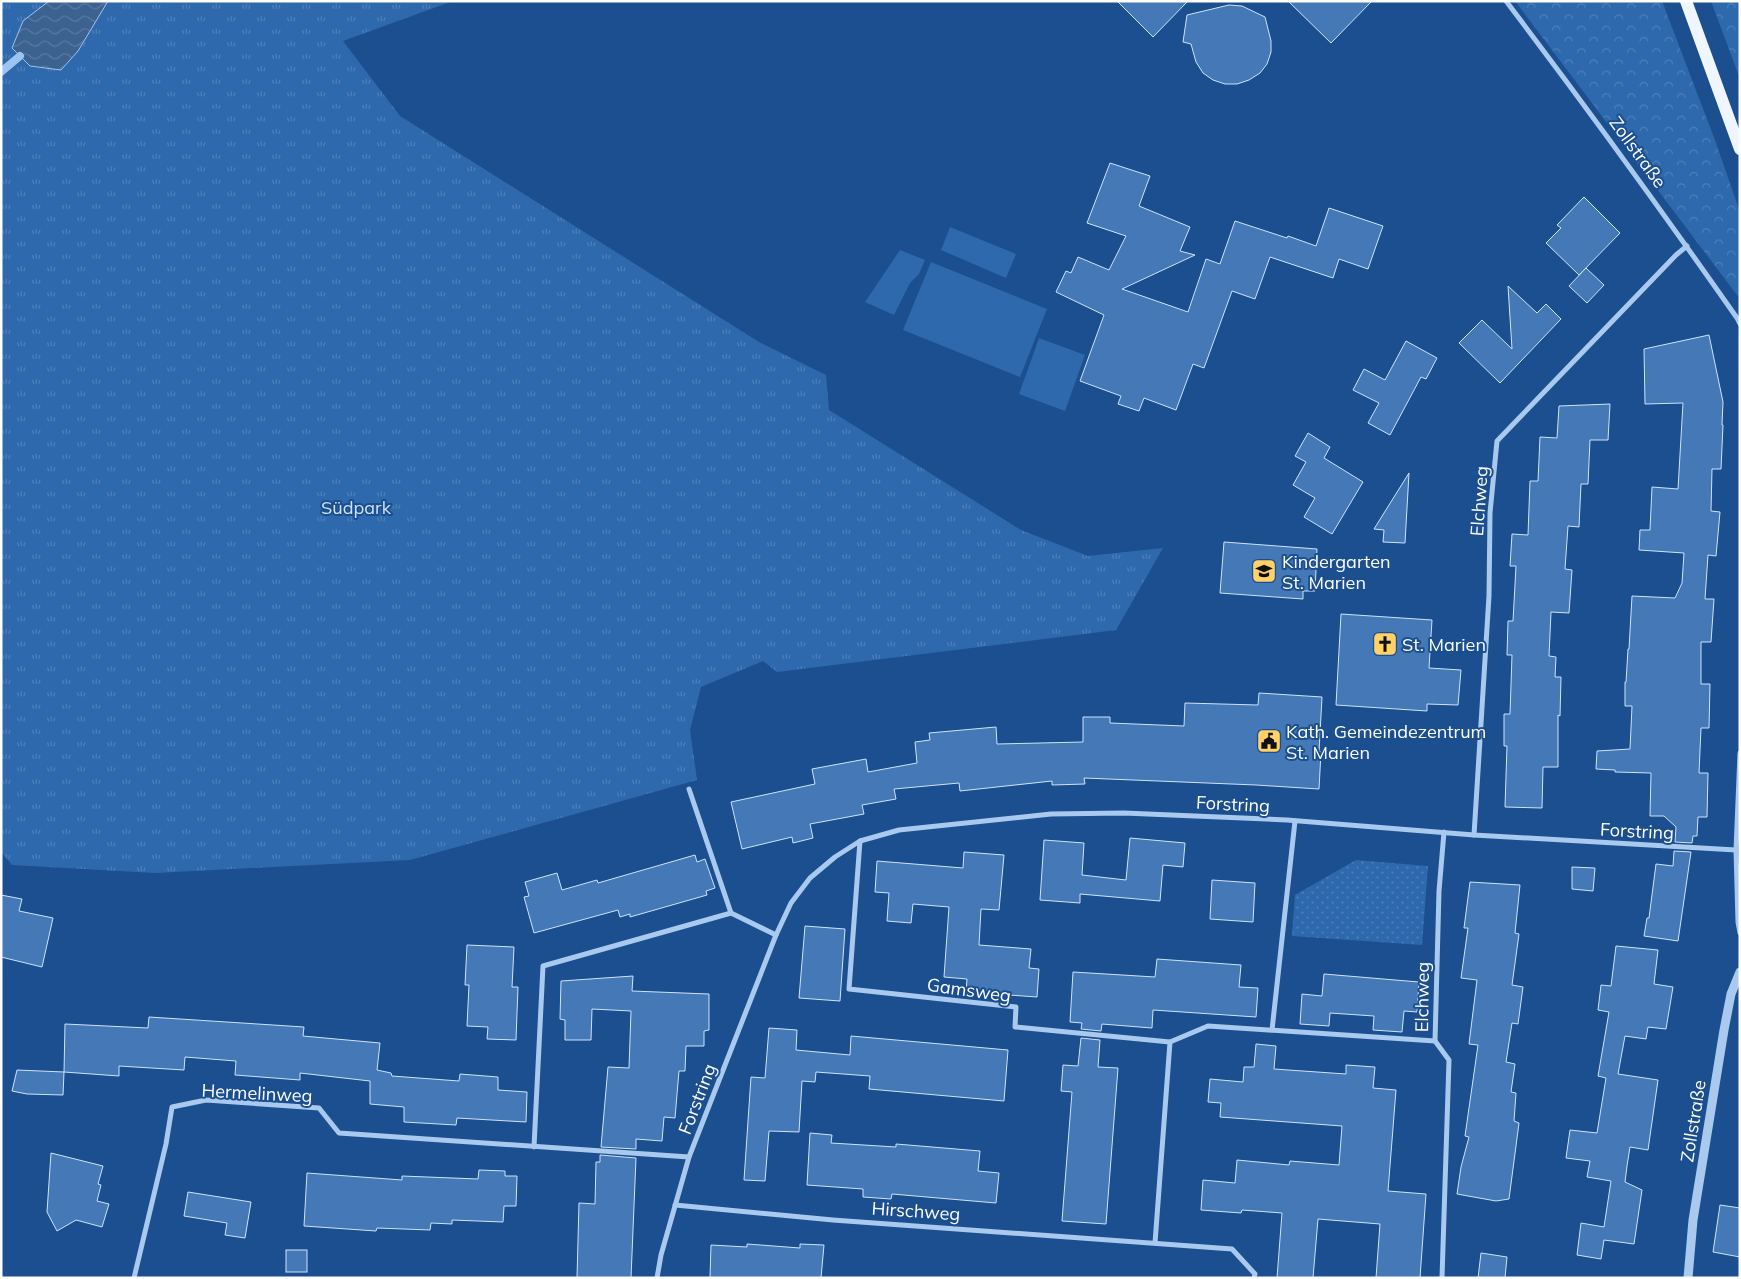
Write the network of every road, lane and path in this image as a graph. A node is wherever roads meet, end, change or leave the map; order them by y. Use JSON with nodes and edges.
{"nodes":[{"id":1,"x":1506,"y":1,"type":"edge"},
{"id":2,"x":1686,"y":1,"type":"edge"},
{"id":3,"x":1740,"y":149,"type":"edge"},
{"id":4,"x":1686,"y":246,"type":"junction"},
{"id":5,"x":1740,"y":324,"type":"edge"},
{"id":6,"x":1740,"y":752,"type":"edge"},
{"id":7,"x":689,"y":789,"type":"dead end"},
{"id":8,"x":1295,"y":821,"type":"junction"},
{"id":9,"x":1444,"y":832,"type":"junction"},
{"id":10,"x":1474,"y":835,"type":"junction"},
{"id":11,"x":860,"y":841,"type":"junction"},
{"id":12,"x":1736,"y":850,"type":"junction"},
{"id":13,"x":730,"y":914,"type":"junction"},
{"id":14,"x":1740,"y":934,"type":"edge"},
{"id":15,"x":776,"y":936,"type":"junction"},
{"id":16,"x":1740,"y":972,"type":"edge"},
{"id":17,"x":1272,"y":1030,"type":"junction"},
{"id":18,"x":1170,"y":1042,"type":"junction"},
{"id":19,"x":1435,"y":1042,"type":"junction"},
{"id":20,"x":534,"y":1146,"type":"junction"},
{"id":21,"x":689,"y":1157,"type":"junction"},
{"id":22,"x":675,"y":1205,"type":"junction"},
{"id":23,"x":1155,"y":1243,"type":"junction"},
{"id":24,"x":134,"y":1278,"type":"edge"},
{"id":25,"x":657,"y":1278,"type":"edge"},
{"id":26,"x":1254,"y":1278,"type":"edge"},
{"id":27,"x":1442,"y":1278,"type":"edge"},
{"id":28,"x":1688,"y":1278,"type":"edge"}],
"edges":[{"from":1,"to":4,"type":"street","name":"Zollstraße"},
{"from":2,"to":3,"type":"main road"},
{"from":4,"to":5,"type":"street","name":"Zollstraße"},
{"from":4,"to":10,"type":"street","name":"Elchweg"},
{"from":6,"to":12,"type":"street"},
{"from":7,"to":13,"type":"street"},
{"from":8,"to":9,"type":"street","name":"Forstring"},
{"from":8,"to":11,"type":"street","name":"Forstring"},
{"from":8,"to":17,"type":"street"},
{"from":9,"to":10,"type":"street","name":"Forstring"},
{"from":9,"to":19,"type":"street","name":"Elchweg"},
{"from":10,"to":12,"type":"street","name":"Forstring"},
{"from":11,"to":15,"type":"street","name":"Forstring"},
{"from":11,"to":18,"type":"street","name":"Gamsweg"},
{"from":12,"to":14,"type":"street"},
{"from":13,"to":15,"type":"street"},
{"from":13,"to":20,"type":"street"},
{"from":15,"to":21,"type":"street","name":"Forstring"},
{"from":16,"to":28,"type":"street","name":"Zollstraße"},
{"from":17,"to":18,"type":"street","name":"Gamsweg"},
{"from":17,"to":19,"type":"street","name":"Gamsweg"},
{"from":18,"to":23,"type":"street"},
{"from":19,"to":27,"type":"street","name":"Elchweg"},
{"from":20,"to":21,"type":"street","name":"Hermelinweg"},
{"from":20,"to":24,"type":"street","name":"Hermelinweg"},
{"from":21,"to":22,"type":"street","name":"Forstring"},
{"from":22,"to":23,"type":"street","name":"Hirschweg"},
{"from":22,"to":25,"type":"street","name":"Forstring"},
{"from":23,"to":26,"type":"street","name":"Hirschweg"}]}
